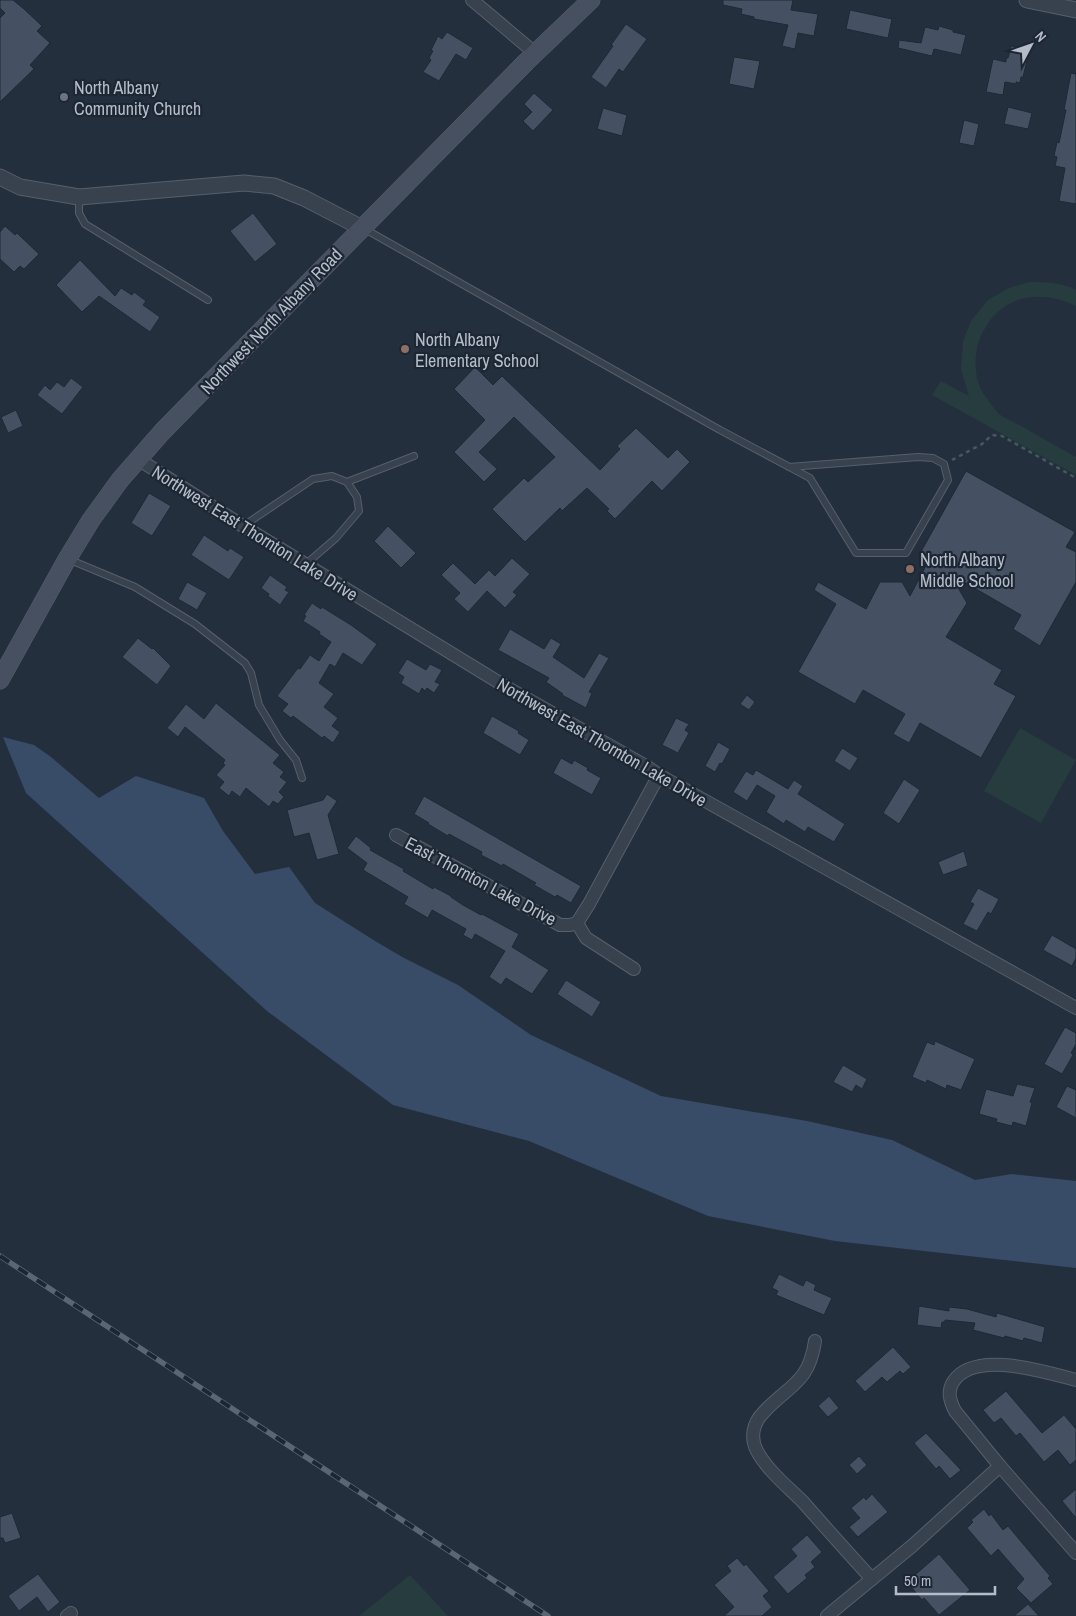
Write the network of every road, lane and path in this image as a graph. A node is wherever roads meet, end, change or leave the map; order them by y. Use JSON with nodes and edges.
{"nodes":[{"id":1,"x":472,"y":0,"type":"edge"},
{"id":2,"x":591,"y":0,"type":"edge"},
{"id":3,"x":1027,"y":0,"type":"edge"},
{"id":4,"x":1076,"y":10,"type":"edge"},
{"id":5,"x":535,"y":53,"type":"junction"},
{"id":6,"x":0,"y":177,"type":"edge"},
{"id":7,"x":79,"y":197,"type":"junction"},
{"id":8,"x":362,"y":228,"type":"junction"},
{"id":9,"x":208,"y":300,"type":"dead end"},
{"id":10,"x":414,"y":456,"type":"dead end"},
{"id":11,"x":138,"y":459,"type":"junction"},
{"id":12,"x":944,"y":464,"type":"junction"},
{"id":13,"x":789,"y":467,"type":"junction"},
{"id":14,"x":1076,"y":478,"type":"edge"},
{"id":15,"x":347,"y":482,"type":"junction"},
{"id":16,"x":243,"y":526,"type":"junction"},
{"id":17,"x":67,"y":558,"type":"junction"},
{"id":18,"x":306,"y":564,"type":"junction"},
{"id":19,"x":0,"y":680,"type":"edge"},
{"id":20,"x":659,"y":775,"type":"junction"},
{"id":21,"x":302,"y":778,"type":"dead end"},
{"id":22,"x":396,"y":835,"type":"dead end"},
{"id":23,"x":578,"y":923,"type":"junction"},
{"id":24,"x":634,"y":969,"type":"dead end"},
{"id":25,"x":1076,"y":1008,"type":"edge"},
{"id":26,"x":815,"y":1341,"type":"dead end"},
{"id":27,"x":1076,"y":1380,"type":"edge"},
{"id":28,"x":1000,"y":1466,"type":"junction"},
{"id":29,"x":1076,"y":1553,"type":"edge"},
{"id":30,"x":872,"y":1580,"type":"junction"},
{"id":31,"x":827,"y":1616,"type":"edge"}],
"edges":[{"from":1,"to":5,"type":"street"},
{"from":2,"to":5,"type":"main road","name":"Northwest North Albany Road"},
{"from":3,"to":4,"type":"street"},
{"from":5,"to":8,"type":"main road","name":"Northwest North Albany Road"},
{"from":6,"to":7,"type":"street"},
{"from":7,"to":8,"type":"street"},
{"from":7,"to":9,"type":"lane"},
{"from":8,"to":11,"type":"main road","name":"Northwest North Albany Road"},
{"from":8,"to":13,"type":"lane"},
{"from":10,"to":15,"type":"lane"},
{"from":11,"to":16,"type":"street","name":"Northwest East Thornton Lake Drive"},
{"from":11,"to":17,"type":"main road","name":"Northwest North Albany Road"},
{"from":12,"to":13,"type":"lane"},
{"from":12,"to":13,"type":"lane"},
{"from":12,"to":14,"type":"path"},
{"from":15,"to":16,"type":"lane"},
{"from":15,"to":18,"type":"lane"},
{"from":16,"to":18,"type":"street","name":"Northwest East Thornton Lake Drive"},
{"from":17,"to":19,"type":"main road","name":"Northwest North Albany Road"},
{"from":17,"to":21,"type":"lane"},
{"from":18,"to":20,"type":"street","name":"Northwest East Thornton Lake Drive"},
{"from":20,"to":23,"type":"street","name":"East Thornton Lake Drive"},
{"from":20,"to":25,"type":"street","name":"Northwest East Thornton Lake Drive"},
{"from":22,"to":23,"type":"street","name":"East Thornton Lake Drive"},
{"from":23,"to":24,"type":"street"},
{"from":26,"to":30,"type":"street"},
{"from":27,"to":28,"type":"street"},
{"from":28,"to":29,"type":"street"},
{"from":28,"to":30,"type":"street"},
{"from":30,"to":31,"type":"street"}]}
